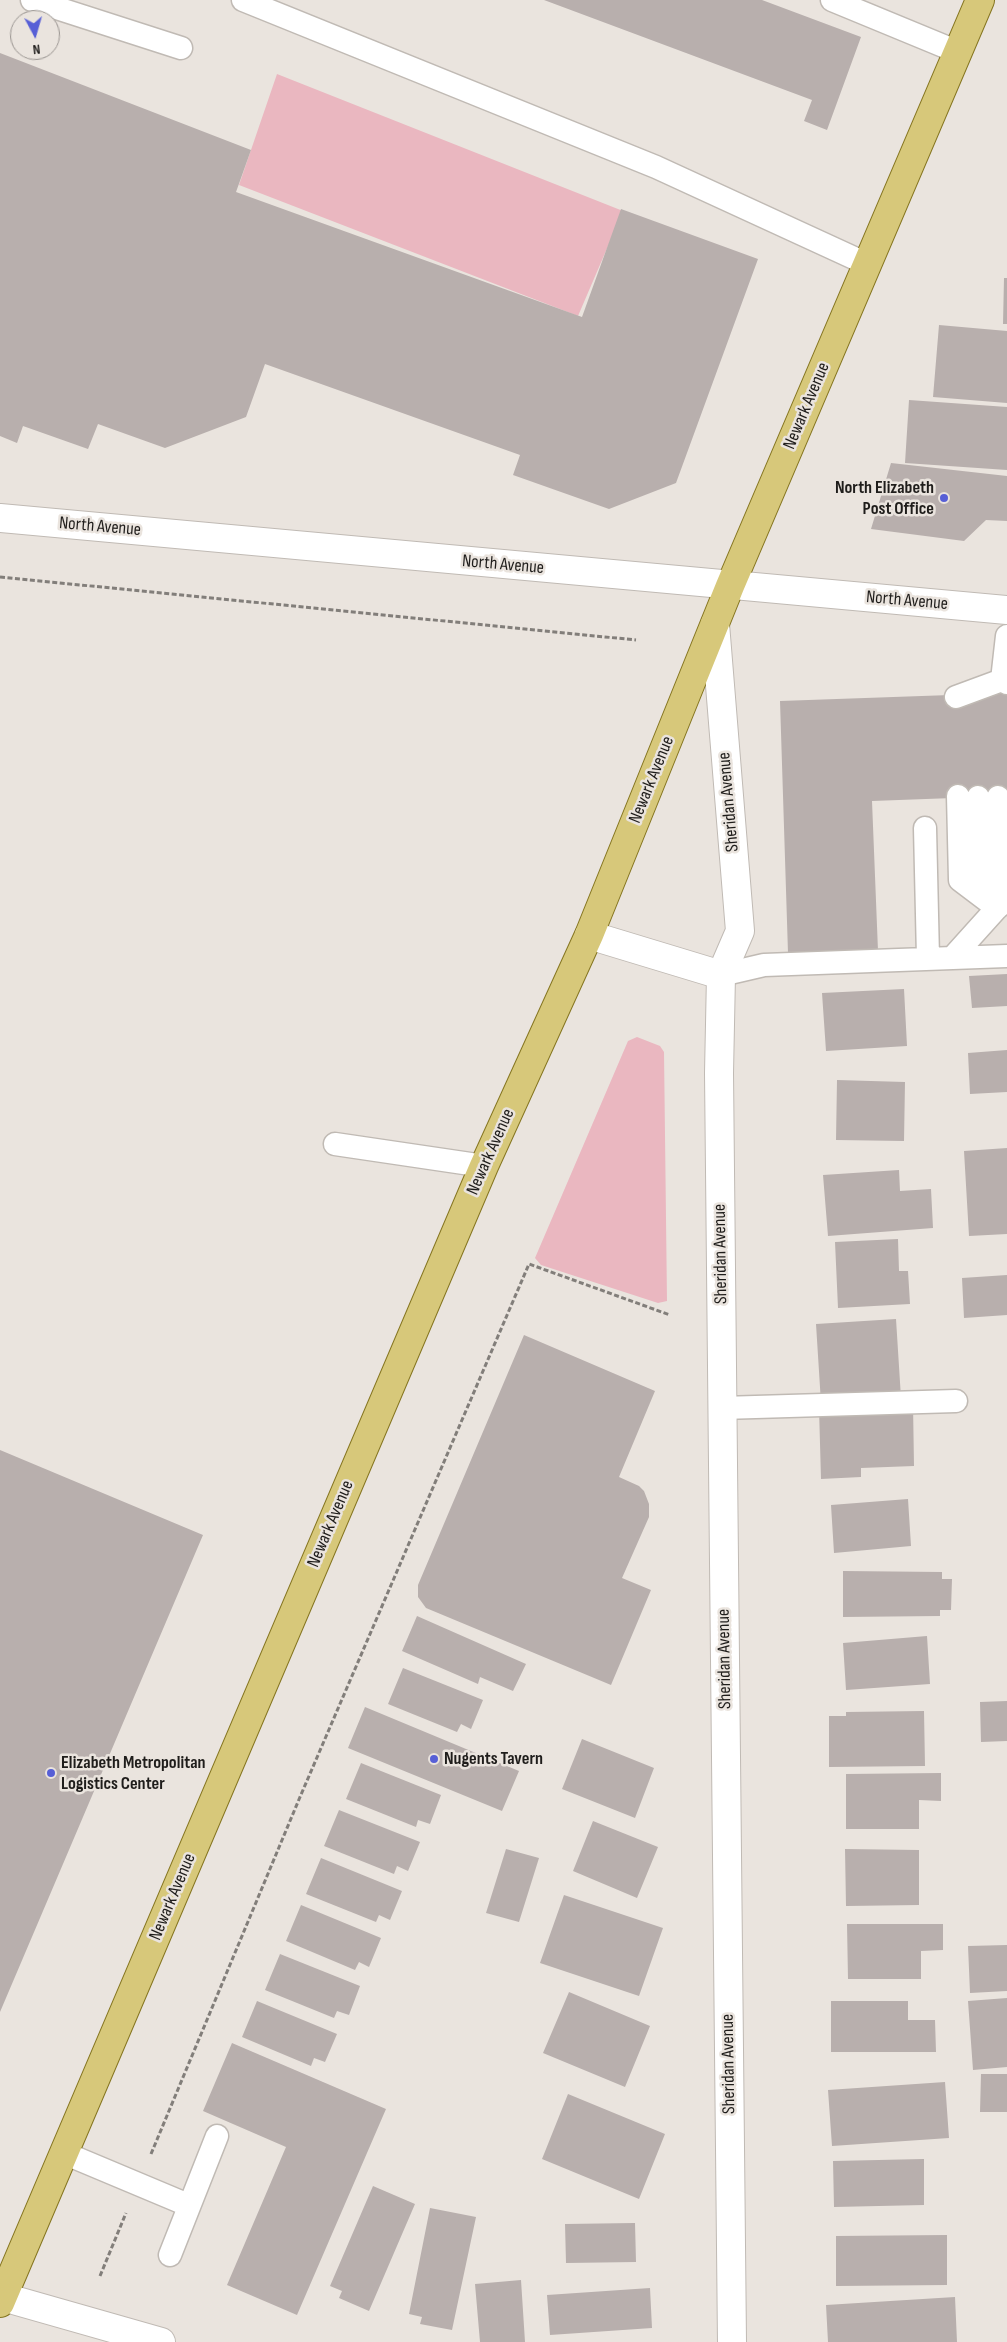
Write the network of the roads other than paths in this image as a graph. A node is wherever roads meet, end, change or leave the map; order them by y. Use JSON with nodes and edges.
{"nodes":[{"id":1,"x":32,"y":0,"type":"edge"},
{"id":2,"x":243,"y":0,"type":"edge"},
{"id":3,"x":832,"y":0,"type":"edge"},
{"id":4,"x":980,"y":0,"type":"edge"},
{"id":5,"x":181,"y":48,"type":"dead end"},
{"id":6,"x":958,"y":52,"type":"junction"},
{"id":7,"x":867,"y":264,"type":"junction"},
{"id":8,"x":0,"y":518,"type":"edge"},
{"id":9,"x":730,"y":586,"type":"junction"},
{"id":10,"x":1007,"y":610,"type":"edge"},
{"id":11,"x":715,"y":624,"type":"junction"},
{"id":12,"x":1007,"y":636,"type":"edge"},
{"id":13,"x":990,"y":690,"type":"edge"},
{"id":14,"x":978,"y":797,"type":"dead end"},
{"id":15,"x":925,"y":828,"type":"dead end"},
{"id":16,"x":1004,"y":901,"type":"edge"},
{"id":17,"x":589,"y":935,"type":"junction"},
{"id":18,"x":1007,"y":956,"type":"edge"},
{"id":19,"x":928,"y":958,"type":"junction"},
{"id":20,"x":952,"y":958,"type":"junction"},
{"id":21,"x":721,"y":975,"type":"junction"},
{"id":22,"x":334,"y":1144,"type":"dead end"},
{"id":23,"x":484,"y":1166,"type":"junction"},
{"id":24,"x":956,"y":1401,"type":"dead end"},
{"id":25,"x":722,"y":1408,"type":"junction"},
{"id":26,"x":217,"y":2136,"type":"dead end"},
{"id":27,"x":64,"y":2153,"type":"junction"},
{"id":28,"x":188,"y":2205,"type":"junction"},
{"id":29,"x":170,"y":2255,"type":"dead end"},
{"id":30,"x":1,"y":2299,"type":"edge"},
{"id":31,"x":161,"y":2342,"type":"edge"},
{"id":32,"x":732,"y":2342,"type":"edge"}],
"edges":[{"from":1,"to":5,"type":"lane"},
{"from":2,"to":7,"type":"lane"},
{"from":3,"to":6,"type":"lane"},
{"from":4,"to":6,"type":"main road","name":"Newark Avenue"},
{"from":6,"to":7,"type":"main road","name":"Newark Avenue"},
{"from":7,"to":9,"type":"main road","name":"Newark Avenue"},
{"from":8,"to":9,"type":"street","name":"North Avenue"},
{"from":9,"to":10,"type":"street","name":"North Avenue"},
{"from":9,"to":11,"type":"main road","name":"Newark Avenue"},
{"from":11,"to":17,"type":"main road","name":"Newark Avenue"},
{"from":11,"to":21,"type":"street","name":"Sheridan Avenue"},
{"from":12,"to":13,"type":"lane"},
{"from":14,"to":16,"type":"lane"},
{"from":15,"to":19,"type":"lane"},
{"from":16,"to":20,"type":"lane"},
{"from":17,"to":21,"type":"street"},
{"from":17,"to":23,"type":"main road","name":"Newark Avenue"},
{"from":18,"to":20,"type":"lane"},
{"from":19,"to":20,"type":"lane"},
{"from":19,"to":21,"type":"lane"},
{"from":21,"to":25,"type":"street","name":"Sheridan Avenue"},
{"from":22,"to":23,"type":"lane"},
{"from":23,"to":27,"type":"main road","name":"Newark Avenue"},
{"from":24,"to":25,"type":"lane"},
{"from":25,"to":32,"type":"street","name":"Sheridan Avenue"},
{"from":26,"to":28,"type":"lane"},
{"from":27,"to":28,"type":"lane"},
{"from":27,"to":30,"type":"main road","name":"Newark Avenue"},
{"from":28,"to":29,"type":"lane"},
{"from":30,"to":31,"type":"street"}]}
